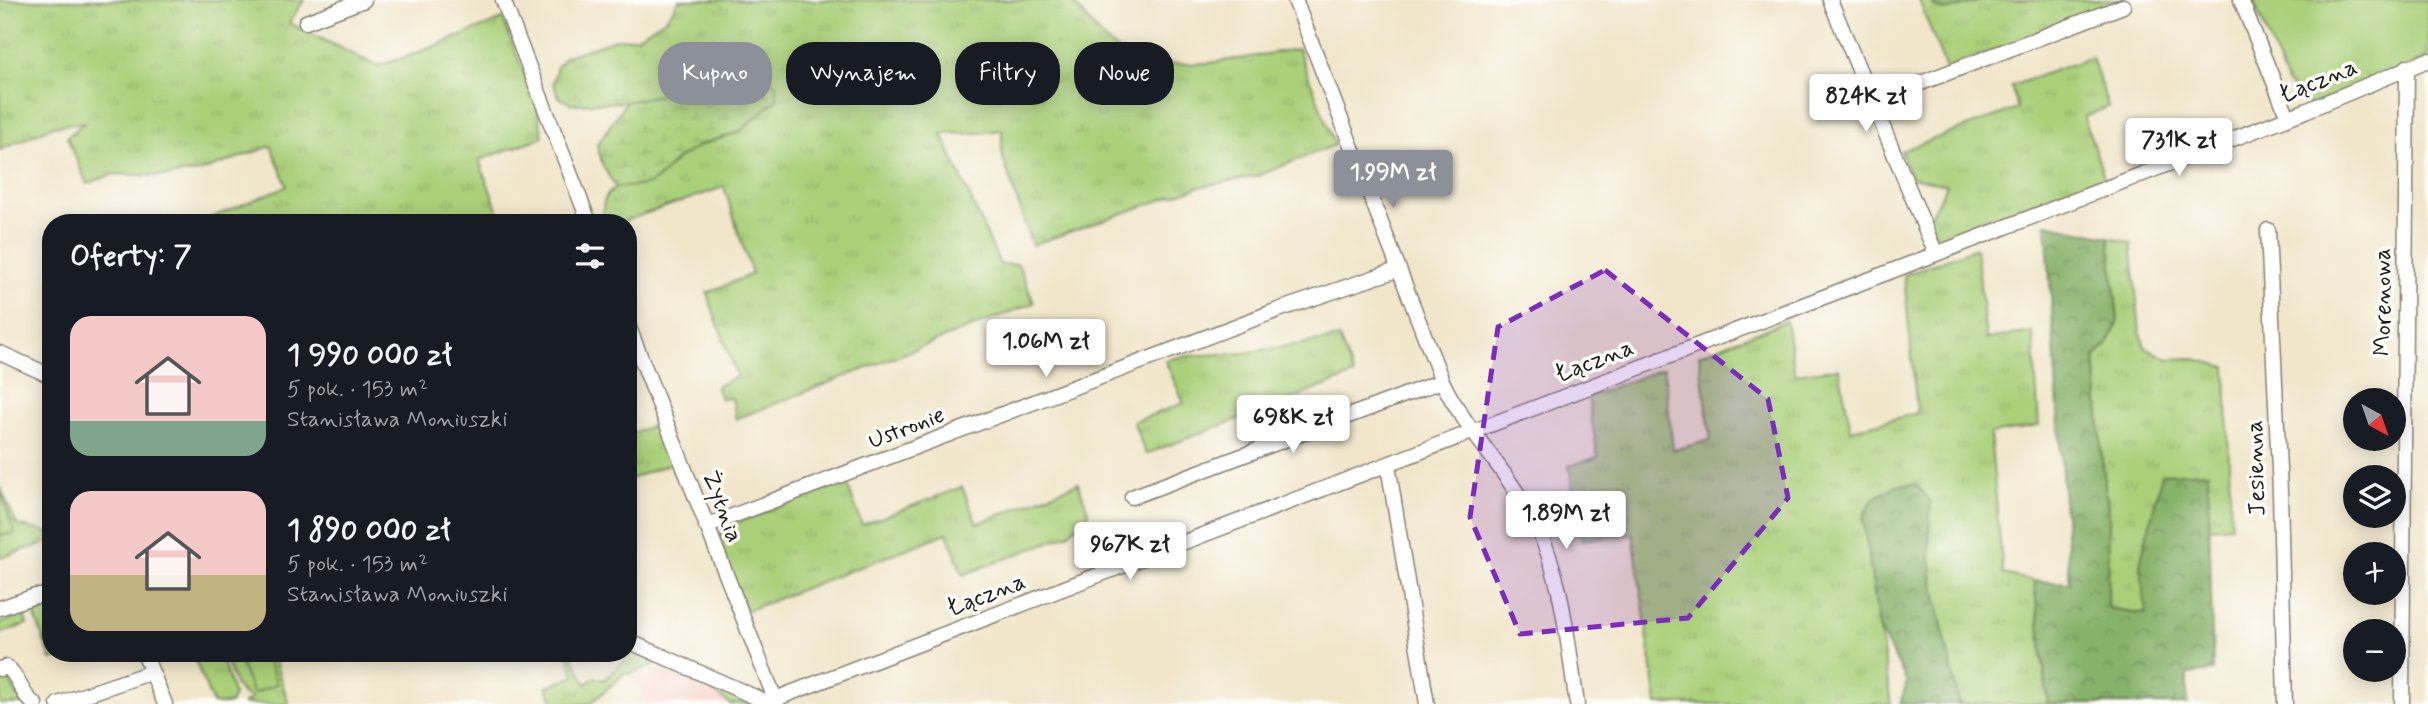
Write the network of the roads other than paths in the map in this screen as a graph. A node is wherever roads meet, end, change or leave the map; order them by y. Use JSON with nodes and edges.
{"nodes":[{"id":1,"x":364,"y":0,"type":"edge"},
{"id":2,"x":503,"y":0,"type":"edge"},
{"id":3,"x":1295,"y":0,"type":"edge"},
{"id":4,"x":1830,"y":0,"type":"edge"},
{"id":5,"x":2241,"y":0,"type":"edge"},
{"id":6,"x":2123,"y":6,"type":"dead end"},
{"id":7,"x":306,"y":22,"type":"dead end"},
{"id":8,"x":2428,"y":60,"type":"edge"},
{"id":9,"x":2407,"y":67,"type":"junction"},
{"id":10,"x":1871,"y":102,"type":"junction"},
{"id":11,"x":2288,"y":117,"type":"junction"},
{"id":12,"x":586,"y":214,"type":"edge"},
{"id":13,"x":2268,"y":230,"type":"dead end"},
{"id":14,"x":1936,"y":254,"type":"junction"},
{"id":15,"x":1397,"y":270,"type":"junction"},
{"id":16,"x":637,"y":348,"type":"edge"},
{"id":17,"x":0,"y":353,"type":"edge"},
{"id":18,"x":42,"y":372,"type":"edge"},
{"id":19,"x":1442,"y":381,"type":"junction"},
{"id":20,"x":1471,"y":432,"type":"junction"},
{"id":21,"x":1388,"y":465,"type":"junction"},
{"id":22,"x":1132,"y":497,"type":"dead end"},
{"id":23,"x":706,"y":526,"type":"junction"},
{"id":24,"x":42,"y":596,"type":"edge"},
{"id":25,"x":0,"y":608,"type":"edge"},
{"id":26,"x":637,"y":645,"type":"edge"},
{"id":27,"x":148,"y":662,"type":"edge"},
{"id":28,"x":0,"y":669,"type":"edge"},
{"id":29,"x":152,"y":672,"type":"junction"},
{"id":30,"x":776,"y":701,"type":"edge"},
{"id":31,"x":35,"y":704,"type":"edge"},
{"id":32,"x":58,"y":704,"type":"edge"},
{"id":33,"x":165,"y":704,"type":"edge"},
{"id":34,"x":1427,"y":704,"type":"edge"},
{"id":35,"x":1577,"y":704,"type":"edge"},
{"id":36,"x":2285,"y":704,"type":"edge"},
{"id":37,"x":2402,"y":704,"type":"edge"}],
"edges":[{"from":1,"to":7,"type":"street"},
{"from":2,"to":12,"type":"street"},
{"from":3,"to":15,"type":"street"},
{"from":4,"to":10,"type":"street"},
{"from":5,"to":11,"type":"street"},
{"from":6,"to":10,"type":"street"},
{"from":8,"to":9,"type":"street","name":"Łączna"},
{"from":9,"to":11,"type":"street","name":"Łączna"},
{"from":9,"to":37,"type":"street","name":"Morenowa"},
{"from":10,"to":14,"type":"street"},
{"from":11,"to":14,"type":"street","name":"Łączna"},
{"from":13,"to":36,"type":"street","name":"Jesienna"},
{"from":14,"to":20,"type":"street","name":"Łączna"},
{"from":15,"to":19,"type":"street"},
{"from":15,"to":23,"type":"street","name":"Ustronie"},
{"from":16,"to":23,"type":"street","name":"Żytnia"},
{"from":17,"to":18,"type":"street"},
{"from":19,"to":20,"type":"street"},
{"from":19,"to":22,"type":"street"},
{"from":20,"to":21,"type":"street","name":"Łączna"},
{"from":20,"to":35,"type":"street"},
{"from":21,"to":30,"type":"street","name":"Łączna"},
{"from":21,"to":34,"type":"street"},
{"from":23,"to":30,"type":"street","name":"Żytnia"},
{"from":24,"to":25,"type":"street"},
{"from":26,"to":30,"type":"street"},
{"from":27,"to":29,"type":"street"},
{"from":28,"to":31,"type":"street"},
{"from":29,"to":32,"type":"street"},
{"from":29,"to":33,"type":"street"}]}
